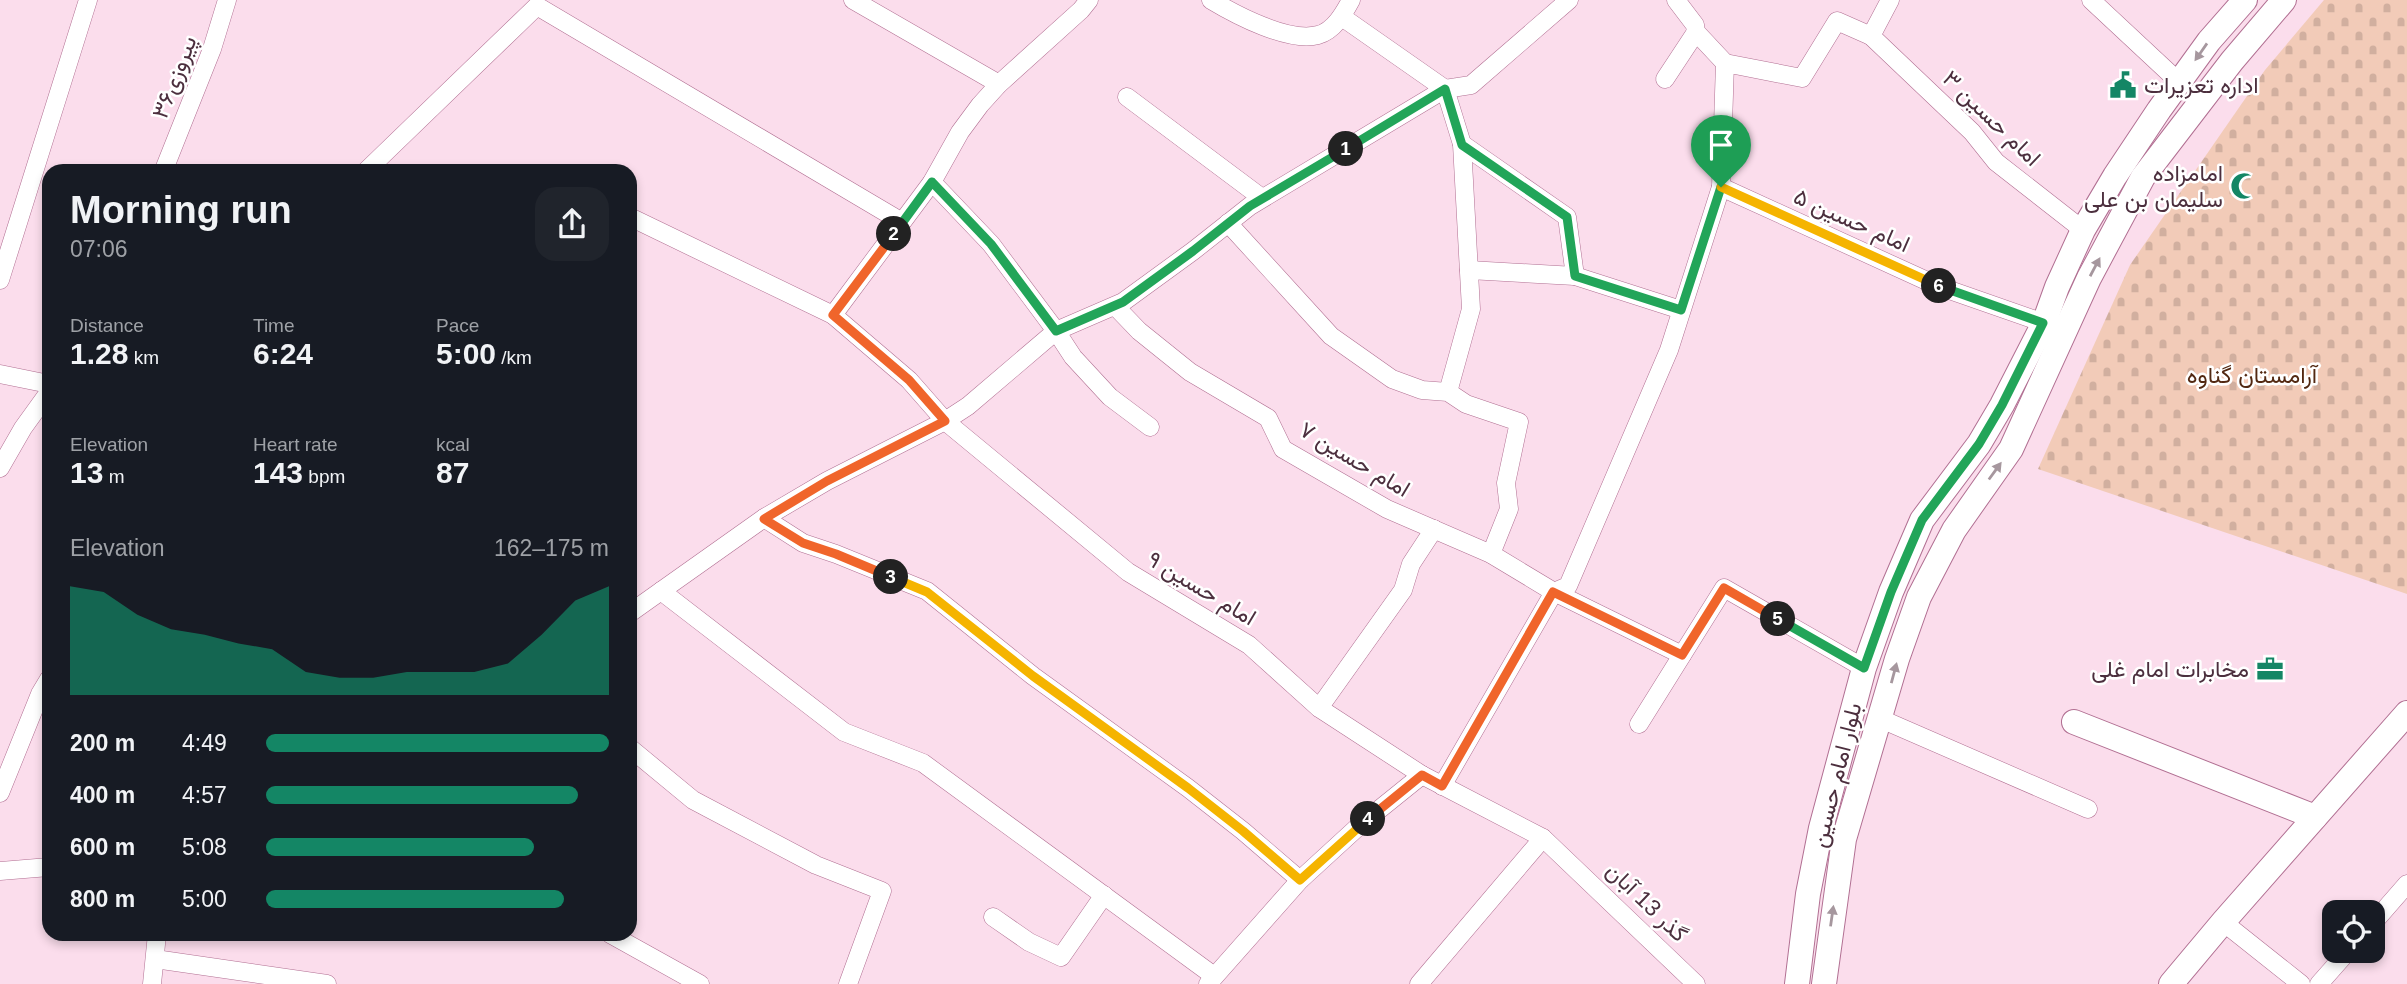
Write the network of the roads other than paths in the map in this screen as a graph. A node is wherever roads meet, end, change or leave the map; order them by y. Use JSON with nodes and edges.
{"nodes":[{"id":1,"x":88,"y":0,"type":"edge"},
{"id":2,"x":227,"y":0,"type":"edge"},
{"id":3,"x":853,"y":0,"type":"edge"},
{"id":4,"x":1089,"y":0,"type":"edge"},
{"id":5,"x":1211,"y":0,"type":"edge"},
{"id":6,"x":1351,"y":0,"type":"edge"},
{"id":7,"x":1569,"y":0,"type":"edge"},
{"id":8,"x":1890,"y":0,"type":"edge"},
{"id":9,"x":2091,"y":0,"type":"edge"},
{"id":10,"x":2245,"y":0,"type":"edge"},
{"id":11,"x":2284,"y":0,"type":"edge"},
{"id":12,"x":1678,"y":1,"type":"edge"},
{"id":13,"x":533,"y":3,"type":"edge"},
{"id":14,"x":1342,"y":17,"type":"junction"},
{"id":15,"x":1696,"y":32,"type":"junction"},
{"id":16,"x":1871,"y":36,"type":"junction"},
{"id":17,"x":1726,"y":62,"type":"junction"},
{"id":18,"x":1665,"y":79,"type":"dead end"},
{"id":19,"x":2179,"y":83,"type":"junction"},
{"id":20,"x":999,"y":84,"type":"junction"},
{"id":21,"x":1445,"y":89,"type":"junction"},
{"id":22,"x":1127,"y":97,"type":"dead end"},
{"id":23,"x":1462,"y":145,"type":"junction"},
{"id":24,"x":166,"y":164,"type":"edge"},
{"id":25,"x":373,"y":164,"type":"edge"},
{"id":26,"x":932,"y":182,"type":"junction"},
{"id":27,"x":1721,"y":187,"type":"junction"},
{"id":28,"x":1262,"y":198,"type":"junction"},
{"id":29,"x":637,"y":221,"type":"edge"},
{"id":30,"x":902,"y":222,"type":"junction"},
{"id":31,"x":1228,"y":223,"type":"junction"},
{"id":32,"x":2083,"y":230,"type":"junction"},
{"id":33,"x":1469,"y":270,"type":"junction"},
{"id":34,"x":1575,"y":276,"type":"junction"},
{"id":35,"x":0,"y":280,"type":"edge"},
{"id":36,"x":1115,"y":306,"type":"junction"},
{"id":37,"x":1681,"y":310,"type":"junction"},
{"id":38,"x":833,"y":315,"type":"junction"},
{"id":39,"x":2043,"y":323,"type":"junction"},
{"id":40,"x":1056,"y":331,"type":"junction"},
{"id":41,"x":0,"y":374,"type":"edge"},
{"id":42,"x":42,"y":383,"type":"edge"},
{"id":43,"x":1448,"y":392,"type":"junction"},
{"id":44,"x":42,"y":402,"type":"edge"},
{"id":45,"x":945,"y":421,"type":"junction"},
{"id":46,"x":1150,"y":428,"type":"dead end"},
{"id":47,"x":0,"y":468,"type":"edge"},
{"id":48,"x":764,"y":519,"type":"junction"},
{"id":49,"x":1434,"y":529,"type":"junction"},
{"id":50,"x":1491,"y":554,"type":"junction"},
{"id":51,"x":660,"y":591,"type":"junction"},
{"id":52,"x":1553,"y":592,"type":"junction"},
{"id":53,"x":637,"y":608,"type":"edge"},
{"id":54,"x":1682,"y":655,"type":"junction"},
{"id":55,"x":1864,"y":668,"type":"junction"},
{"id":56,"x":42,"y":691,"type":"edge"},
{"id":57,"x":1319,"y":708,"type":"junction"},
{"id":58,"x":2407,"y":713,"type":"edge"},
{"id":59,"x":1881,"y":719,"type":"junction"},
{"id":60,"x":2074,"y":723,"type":"dead end"},
{"id":61,"x":1639,"y":724,"type":"dead end"},
{"id":62,"x":637,"y":753,"type":"edge"},
{"id":63,"x":1422,"y":775,"type":"junction"},
{"id":64,"x":1442,"y":786,"type":"junction"},
{"id":65,"x":0,"y":793,"type":"edge"},
{"id":66,"x":2088,"y":809,"type":"dead end"},
{"id":67,"x":2315,"y":817,"type":"junction"},
{"id":68,"x":1543,"y":838,"type":"junction"},
{"id":69,"x":42,"y":868,"type":"edge"},
{"id":70,"x":0,"y":871,"type":"edge"},
{"id":71,"x":1300,"y":880,"type":"junction"},
{"id":72,"x":2407,"y":884,"type":"edge"},
{"id":73,"x":1104,"y":895,"type":"junction"},
{"id":74,"x":2385,"y":909,"type":"edge"},
{"id":75,"x":993,"y":917,"type":"dead end"},
{"id":76,"x":2222,"y":922,"type":"junction"},
{"id":77,"x":156,"y":941,"type":"edge"},
{"id":78,"x":623,"y":941,"type":"edge"},
{"id":79,"x":155,"y":959,"type":"junction"},
{"id":80,"x":2338,"y":963,"type":"edge"},
{"id":81,"x":1211,"y":980,"type":"edge"},
{"id":82,"x":152,"y":984,"type":"edge"},
{"id":83,"x":327,"y":984,"type":"edge"},
{"id":84,"x":700,"y":984,"type":"edge"},
{"id":85,"x":848,"y":984,"type":"edge"},
{"id":86,"x":1421,"y":984,"type":"edge"},
{"id":87,"x":1696,"y":984,"type":"edge"},
{"id":88,"x":1797,"y":984,"type":"edge"},
{"id":89,"x":1824,"y":984,"type":"edge"},
{"id":90,"x":2171,"y":984,"type":"edge"},
{"id":91,"x":2301,"y":984,"type":"edge"},
{"id":92,"x":2319,"y":984,"type":"edge"}],
"edges":[{"from":1,"to":35,"type":"street"},
{"from":2,"to":24,"type":"street","name":"پیروزی۳۶"},
{"from":3,"to":20,"type":"street"},
{"from":4,"to":20,"type":"street"},
{"from":5,"to":14,"type":"street"},
{"from":6,"to":14,"type":"street"},
{"from":7,"to":21,"type":"street"},
{"from":8,"to":16,"type":"street"},
{"from":9,"to":19,"type":"street"},
{"from":10,"to":19,"type":"street","name":"بلوار امام حسین","one_way":true},
{"from":59,"to":11,"type":"street","one_way":true},
{"from":12,"to":15,"type":"street"},
{"from":13,"to":25,"type":"street"},
{"from":13,"to":30,"type":"street"},
{"from":14,"to":21,"type":"street"},
{"from":15,"to":17,"type":"street"},
{"from":15,"to":18,"type":"street"},
{"from":16,"to":17,"type":"street","name":"امام حسین ۳"},
{"from":16,"to":32,"type":"street","name":"امام حسین ۳"},
{"from":17,"to":27,"type":"street"},
{"from":19,"to":32,"type":"street","name":"بلوار امام حسین"},
{"from":20,"to":26,"type":"street"},
{"from":21,"to":23,"type":"street"},
{"from":21,"to":28,"type":"street"},
{"from":22,"to":28,"type":"street"},
{"from":23,"to":33,"type":"street"},
{"from":23,"to":34,"type":"street"},
{"from":26,"to":30,"type":"street"},
{"from":26,"to":40,"type":"street"},
{"from":27,"to":37,"type":"street"},
{"from":27,"to":39,"type":"street","name":"امام حسین ۵"},
{"from":28,"to":31,"type":"street"},
{"from":29,"to":38,"type":"street","name":"امام حسین ۹"},
{"from":30,"to":38,"type":"street"},
{"from":31,"to":36,"type":"street"},
{"from":31,"to":43,"type":"street"},
{"from":32,"to":39,"type":"street","name":"بلوار امام حسین"},
{"from":33,"to":34,"type":"street"},
{"from":33,"to":43,"type":"street"},
{"from":34,"to":37,"type":"street"},
{"from":36,"to":40,"type":"street"},
{"from":36,"to":49,"type":"street","name":"امام حسین ۷"},
{"from":37,"to":52,"type":"street"},
{"from":38,"to":45,"type":"street","name":"امام حسین ۹"},
{"from":39,"to":55,"type":"street","name":"بلوار امام حسین"},
{"from":40,"to":45,"type":"street"},
{"from":40,"to":46,"type":"street"},
{"from":41,"to":42,"type":"street"},
{"from":43,"to":50,"type":"street"},
{"from":44,"to":47,"type":"street"},
{"from":45,"to":48,"type":"street"},
{"from":45,"to":57,"type":"street","name":"امام حسین ۹"},
{"from":48,"to":51,"type":"street"},
{"from":48,"to":71,"type":"street"},
{"from":49,"to":50,"type":"street","name":"امام حسین ۷"},
{"from":49,"to":57,"type":"street"},
{"from":50,"to":52,"type":"street","name":"امام حسین ۷"},
{"from":51,"to":53,"type":"street"},
{"from":51,"to":73,"type":"street"},
{"from":52,"to":54,"type":"street","name":"امام حسین ۷"},
{"from":52,"to":64,"type":"street"},
{"from":54,"to":55,"type":"street"},
{"from":54,"to":61,"type":"street"},
{"from":55,"to":88,"type":"street","name":"بلوار امام حسین"},
{"from":56,"to":65,"type":"street"},
{"from":57,"to":63,"type":"street","name":"امام حسین ۹"},
{"from":58,"to":67,"type":"street"},
{"from":59,"to":66,"type":"street"},
{"from":89,"to":59,"type":"street","one_way":true},
{"from":60,"to":67,"type":"street"},
{"from":62,"to":85,"type":"street"},
{"from":63,"to":64,"type":"street","name":"امام حسین ۹"},
{"from":63,"to":71,"type":"street"},
{"from":64,"to":68,"type":"street","name":"امام حسین ۹"},
{"from":67,"to":76,"type":"street"},
{"from":68,"to":86,"type":"street"},
{"from":68,"to":87,"type":"street","name":"گذر 13 آبان"},
{"from":69,"to":70,"type":"street"},
{"from":71,"to":81,"type":"street"},
{"from":72,"to":74,"type":"street"},
{"from":73,"to":75,"type":"street"},
{"from":73,"to":81,"type":"street"},
{"from":76,"to":90,"type":"street"},
{"from":76,"to":91,"type":"street"},
{"from":77,"to":79,"type":"street"},
{"from":78,"to":84,"type":"street"},
{"from":79,"to":82,"type":"street"},
{"from":79,"to":83,"type":"street"},
{"from":80,"to":92,"type":"street"}]}
